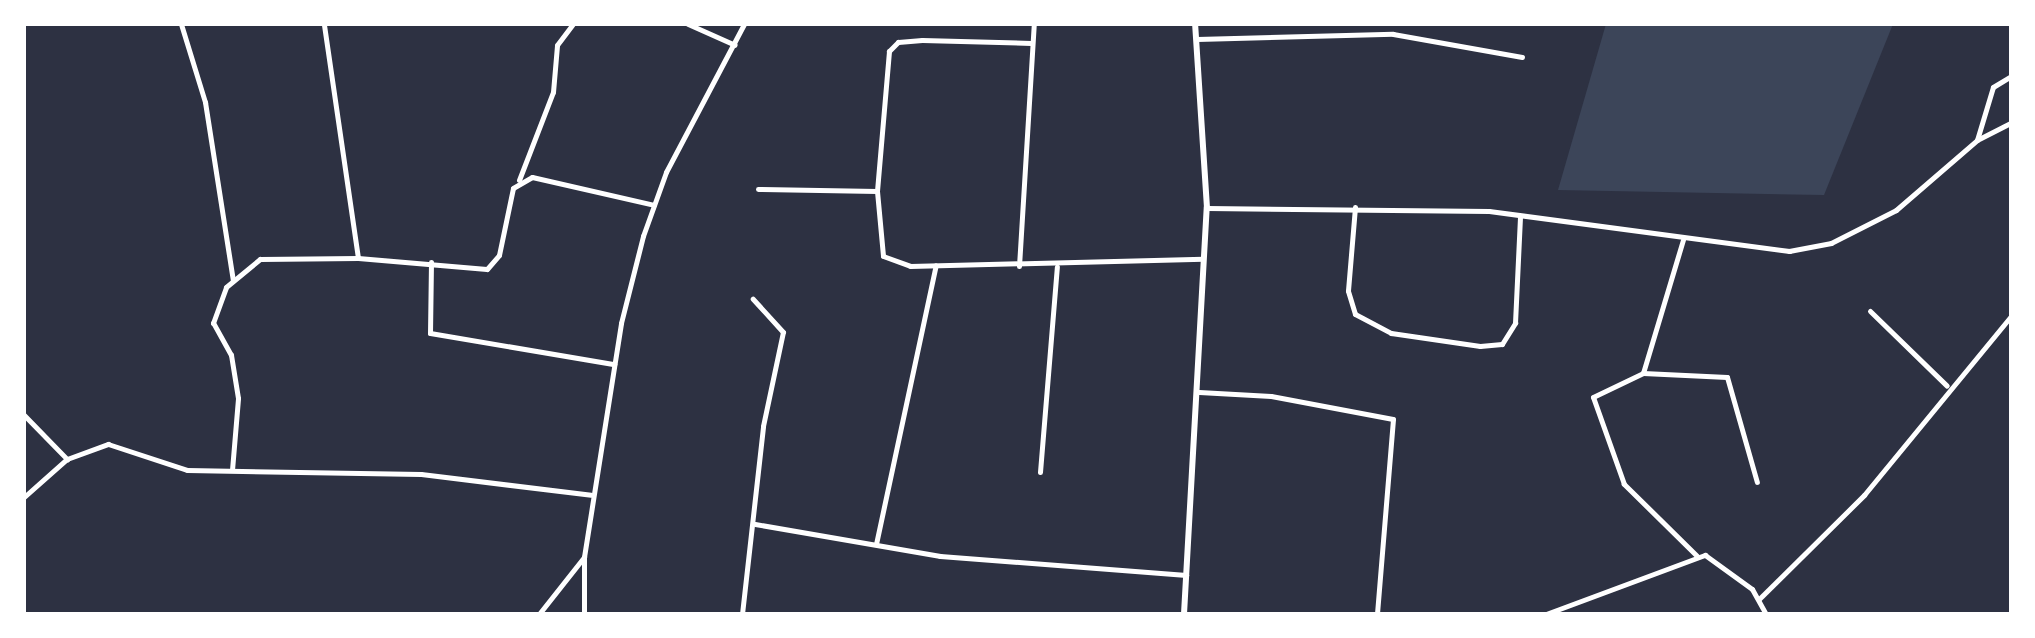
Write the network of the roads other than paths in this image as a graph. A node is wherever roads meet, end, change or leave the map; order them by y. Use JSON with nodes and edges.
{"nodes":[{"id":1,"x":181,"y":24,"type":"edge"},
{"id":2,"x":324,"y":24,"type":"edge"},
{"id":3,"x":573,"y":24,"type":"edge"},
{"id":4,"x":688,"y":24,"type":"edge"},
{"id":5,"x":744,"y":24,"type":"edge"},
{"id":6,"x":1034,"y":24,"type":"edge"},
{"id":7,"x":1195,"y":24,"type":"edge"},
{"id":8,"x":1197,"y":39,"type":"junction"},
{"id":9,"x":1031,"y":43,"type":"junction"},
{"id":10,"x":735,"y":45,"type":"junction"},
{"id":11,"x":1522,"y":57,"type":"dead end"},
{"id":12,"x":2011,"y":76,"type":"edge"},
{"id":13,"x":2011,"y":123,"type":"edge"},
{"id":14,"x":1977,"y":140,"type":"junction"},
{"id":15,"x":519,"y":180,"type":"junction"},
{"id":16,"x":758,"y":189,"type":"dead end"},
{"id":17,"x":877,"y":191,"type":"junction"},
{"id":18,"x":654,"y":205,"type":"junction"},
{"id":19,"x":1355,"y":207,"type":"junction"},
{"id":20,"x":1207,"y":208,"type":"junction"},
{"id":21,"x":1520,"y":217,"type":"junction"},
{"id":22,"x":1684,"y":239,"type":"junction"},
{"id":23,"x":358,"y":258,"type":"junction"},
{"id":24,"x":1203,"y":259,"type":"junction"},
{"id":25,"x":431,"y":262,"type":"junction"},
{"id":26,"x":936,"y":265,"type":"junction"},
{"id":27,"x":1019,"y":266,"type":"junction"},
{"id":28,"x":1057,"y":267,"type":"junction"},
{"id":29,"x":233,"y":281,"type":"junction"},
{"id":30,"x":753,"y":299,"type":"dead end"},
{"id":31,"x":1870,"y":311,"type":"dead end"},
{"id":32,"x":2011,"y":316,"type":"edge"},
{"id":33,"x":614,"y":364,"type":"junction"},
{"id":34,"x":1643,"y":373,"type":"junction"},
{"id":35,"x":1947,"y":386,"type":"junction"},
{"id":36,"x":1199,"y":392,"type":"junction"},
{"id":37,"x":24,"y":415,"type":"edge"},
{"id":38,"x":67,"y":459,"type":"junction"},
{"id":39,"x":232,"y":470,"type":"junction"},
{"id":40,"x":1040,"y":472,"type":"dead end"},
{"id":41,"x":1757,"y":482,"type":"dead end"},
{"id":42,"x":591,"y":495,"type":"junction"},
{"id":43,"x":24,"y":497,"type":"edge"},
{"id":44,"x":755,"y":524,"type":"junction"},
{"id":45,"x":876,"y":544,"type":"junction"},
{"id":46,"x":1697,"y":556,"type":"junction"},
{"id":47,"x":584,"y":557,"type":"junction"},
{"id":48,"x":1186,"y":575,"type":"junction"},
{"id":49,"x":1759,"y":599,"type":"junction"},
{"id":50,"x":539,"y":614,"type":"edge"},
{"id":51,"x":584,"y":614,"type":"edge"},
{"id":52,"x":742,"y":614,"type":"edge"},
{"id":53,"x":1184,"y":614,"type":"edge"},
{"id":54,"x":1377,"y":614,"type":"edge"},
{"id":55,"x":1546,"y":614,"type":"edge"},
{"id":56,"x":1766,"y":614,"type":"edge"}],
"edges":[{"from":1,"to":29,"type":"street"},
{"from":2,"to":23,"type":"street"},
{"from":3,"to":15,"type":"street"},
{"from":4,"to":10,"type":"street"},
{"from":5,"to":10,"type":"street"},
{"from":6,"to":9,"type":"street"},
{"from":7,"to":8,"type":"street"},
{"from":8,"to":11,"type":"street"},
{"from":8,"to":20,"type":"street"},
{"from":9,"to":17,"type":"street"},
{"from":9,"to":27,"type":"street"},
{"from":10,"to":18,"type":"street"},
{"from":12,"to":14,"type":"street"},
{"from":13,"to":14,"type":"street"},
{"from":14,"to":22,"type":"street"},
{"from":15,"to":18,"type":"street"},
{"from":15,"to":25,"type":"street"},
{"from":16,"to":17,"type":"street"},
{"from":17,"to":26,"type":"street"},
{"from":18,"to":33,"type":"street"},
{"from":19,"to":20,"type":"street"},
{"from":19,"to":21,"type":"street"},
{"from":19,"to":21,"type":"street"},
{"from":20,"to":24,"type":"street"},
{"from":21,"to":22,"type":"street"},
{"from":22,"to":34,"type":"street"},
{"from":23,"to":25,"type":"street"},
{"from":23,"to":29,"type":"street"},
{"from":24,"to":28,"type":"street"},
{"from":24,"to":36,"type":"street"},
{"from":25,"to":33,"type":"street"},
{"from":26,"to":27,"type":"street"},
{"from":26,"to":45,"type":"street"},
{"from":27,"to":28,"type":"street"},
{"from":28,"to":40,"type":"street"},
{"from":29,"to":39,"type":"street"},
{"from":30,"to":44,"type":"street"},
{"from":31,"to":35,"type":"street"},
{"from":32,"to":35,"type":"street"},
{"from":33,"to":42,"type":"street"},
{"from":34,"to":41,"type":"street"},
{"from":34,"to":46,"type":"street"},
{"from":35,"to":49,"type":"street"},
{"from":36,"to":48,"type":"street"},
{"from":36,"to":54,"type":"street"},
{"from":37,"to":38,"type":"street"},
{"from":38,"to":39,"type":"street"},
{"from":38,"to":43,"type":"street"},
{"from":39,"to":42,"type":"street"},
{"from":42,"to":47,"type":"street"},
{"from":44,"to":45,"type":"street"},
{"from":44,"to":52,"type":"street"},
{"from":45,"to":48,"type":"street"},
{"from":46,"to":49,"type":"street"},
{"from":46,"to":55,"type":"street"},
{"from":47,"to":50,"type":"street"},
{"from":47,"to":51,"type":"street"},
{"from":48,"to":53,"type":"street"},
{"from":49,"to":56,"type":"street"}]}
